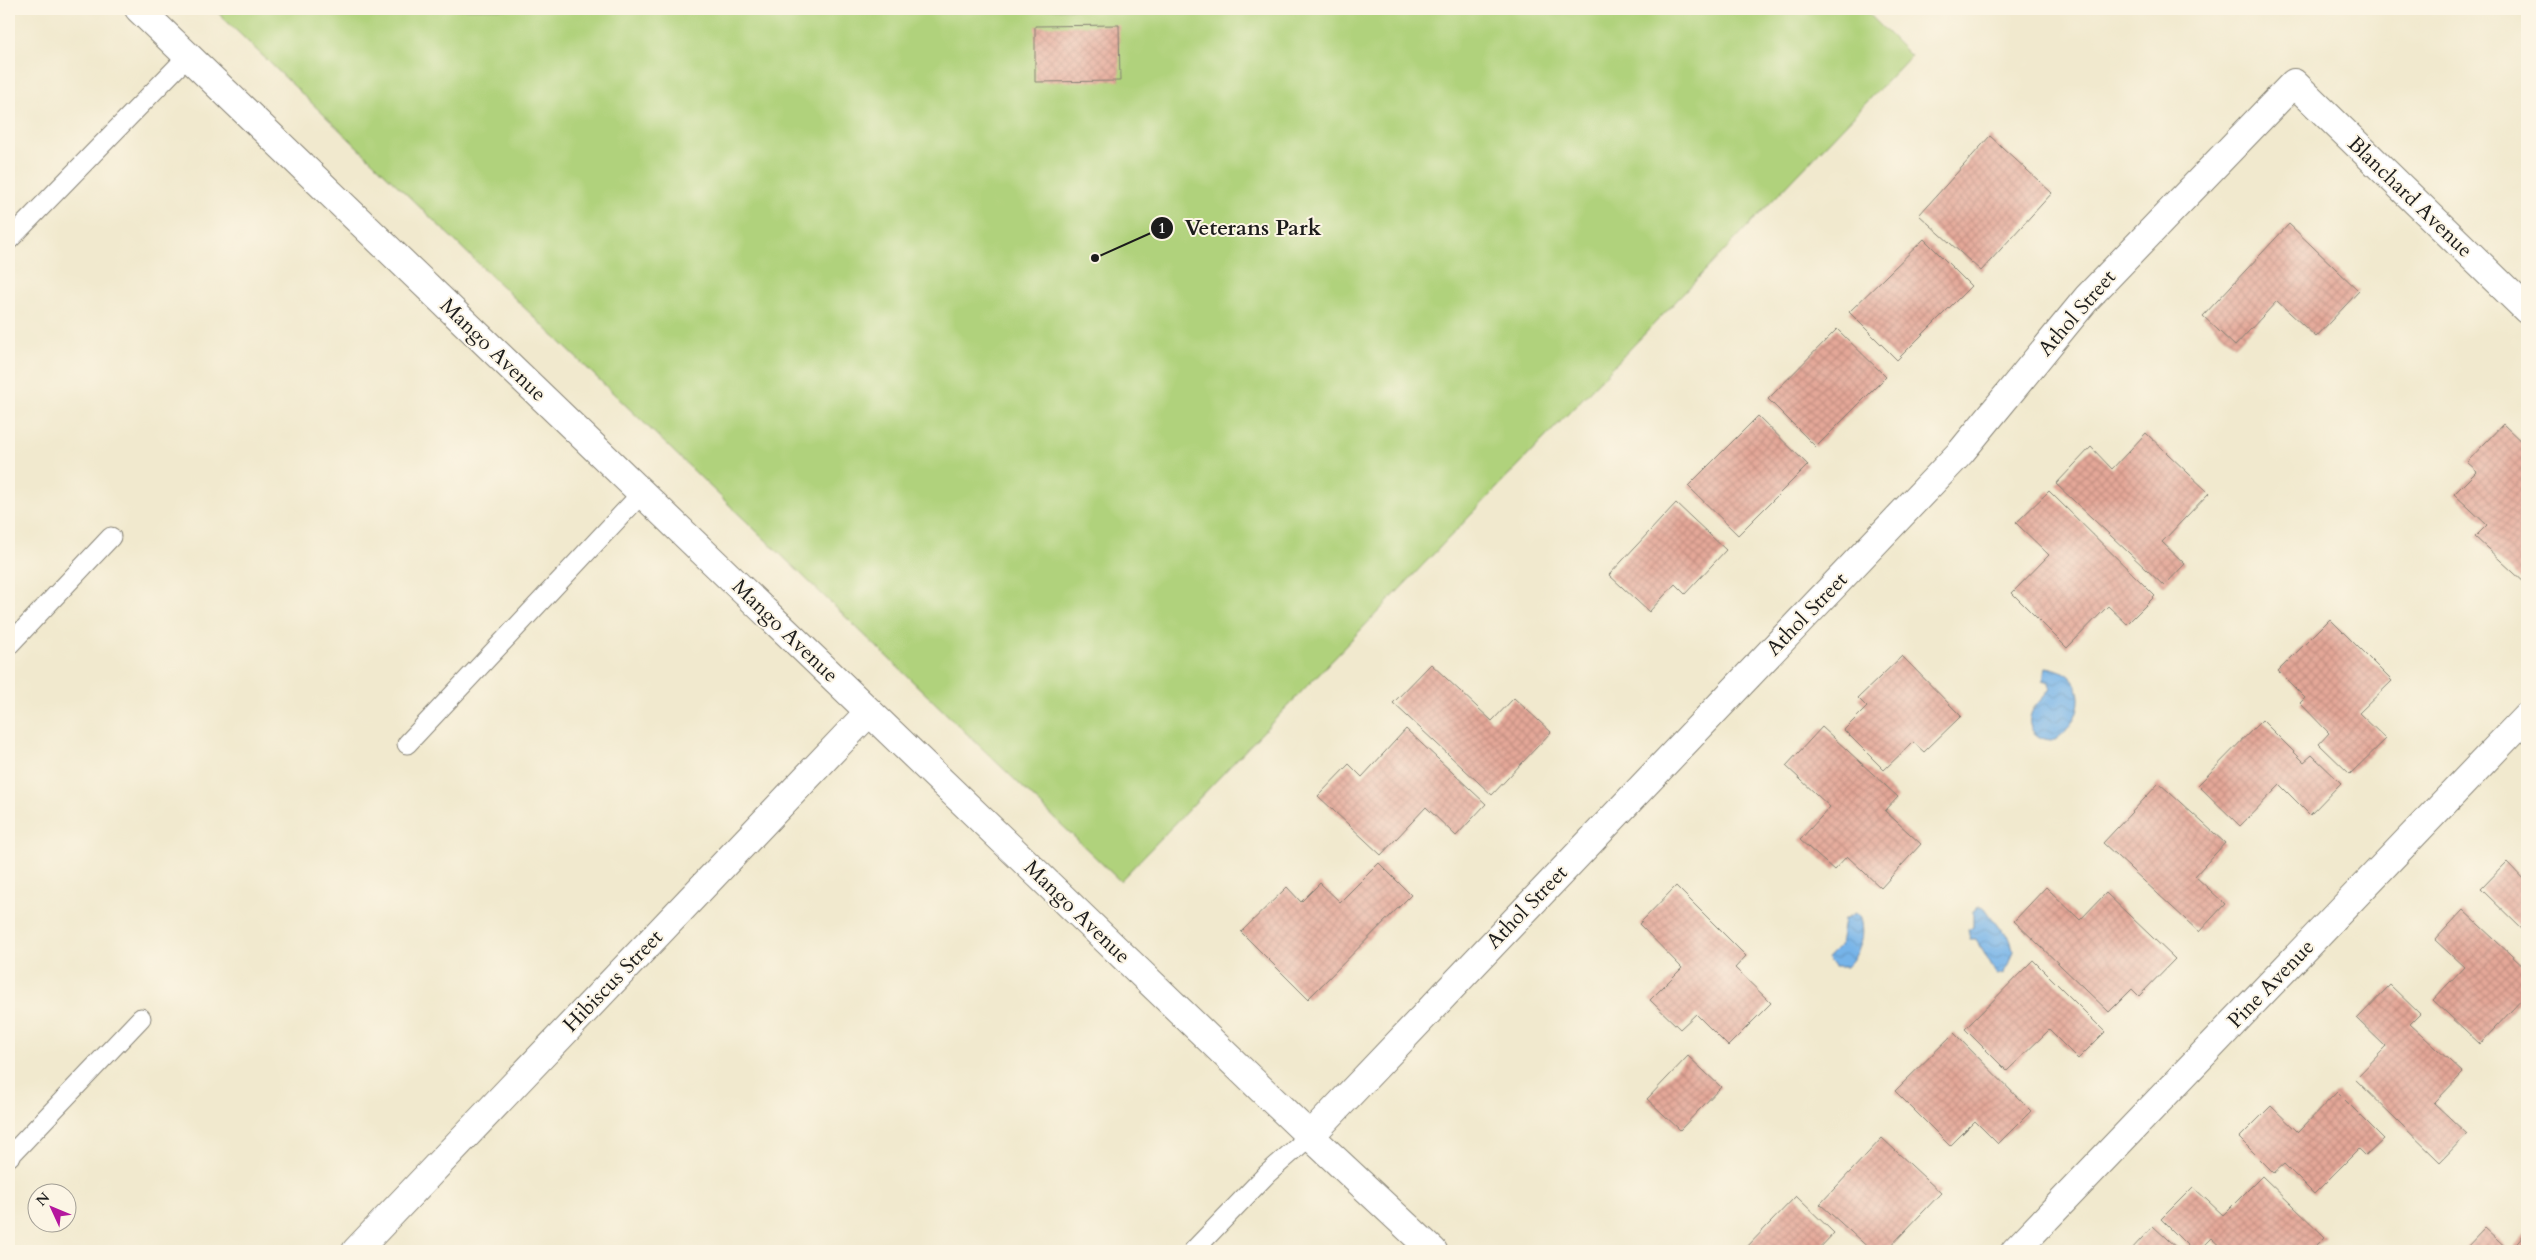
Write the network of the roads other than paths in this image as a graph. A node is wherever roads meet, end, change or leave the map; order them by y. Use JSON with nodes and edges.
{"nodes":[{"id":1,"x":138,"y":9,"type":"edge"},
{"id":2,"x":188,"y":56,"type":"junction"},
{"id":3,"x":2294,"y":83,"type":"joint"},
{"id":4,"x":9,"y":240,"type":"edge"},
{"id":5,"x":2527,"y":310,"type":"edge"},
{"id":6,"x":642,"y":493,"type":"junction"},
{"id":7,"x":111,"y":537,"type":"dead end"},
{"id":8,"x":9,"y":645,"type":"edge"},
{"id":9,"x":869,"y":712,"type":"junction"},
{"id":10,"x":2527,"y":716,"type":"edge"},
{"id":11,"x":407,"y":744,"type":"dead end"},
{"id":12,"x":141,"y":1018,"type":"dead end"},
{"id":13,"x":1310,"y":1136,"type":"junction"},
{"id":14,"x":9,"y":1157,"type":"edge"},
{"id":15,"x":356,"y":1251,"type":"edge"},
{"id":16,"x":1192,"y":1251,"type":"edge"},
{"id":17,"x":1433,"y":1251,"type":"edge"},
{"id":18,"x":2015,"y":1251,"type":"edge"}],
"edges":[{"from":1,"to":2,"type":"street","name":"Mango Avenue"},
{"from":2,"to":4,"type":"lane"},
{"from":2,"to":6,"type":"street","name":"Mango Avenue"},
{"from":3,"to":5,"type":"street","name":"Blanchard Avenue"},
{"from":3,"to":13,"type":"street","name":"Athol Street"},
{"from":6,"to":9,"type":"street","name":"Mango Avenue"},
{"from":6,"to":11,"type":"lane"},
{"from":7,"to":8,"type":"lane"},
{"from":9,"to":13,"type":"street","name":"Mango Avenue"},
{"from":9,"to":15,"type":"street","name":"Hibiscus Street"},
{"from":10,"to":18,"type":"street","name":"Pine Avenue"},
{"from":12,"to":14,"type":"lane"},
{"from":13,"to":16,"type":"lane"},
{"from":13,"to":17,"type":"street","name":"Mango Avenue"}]}
